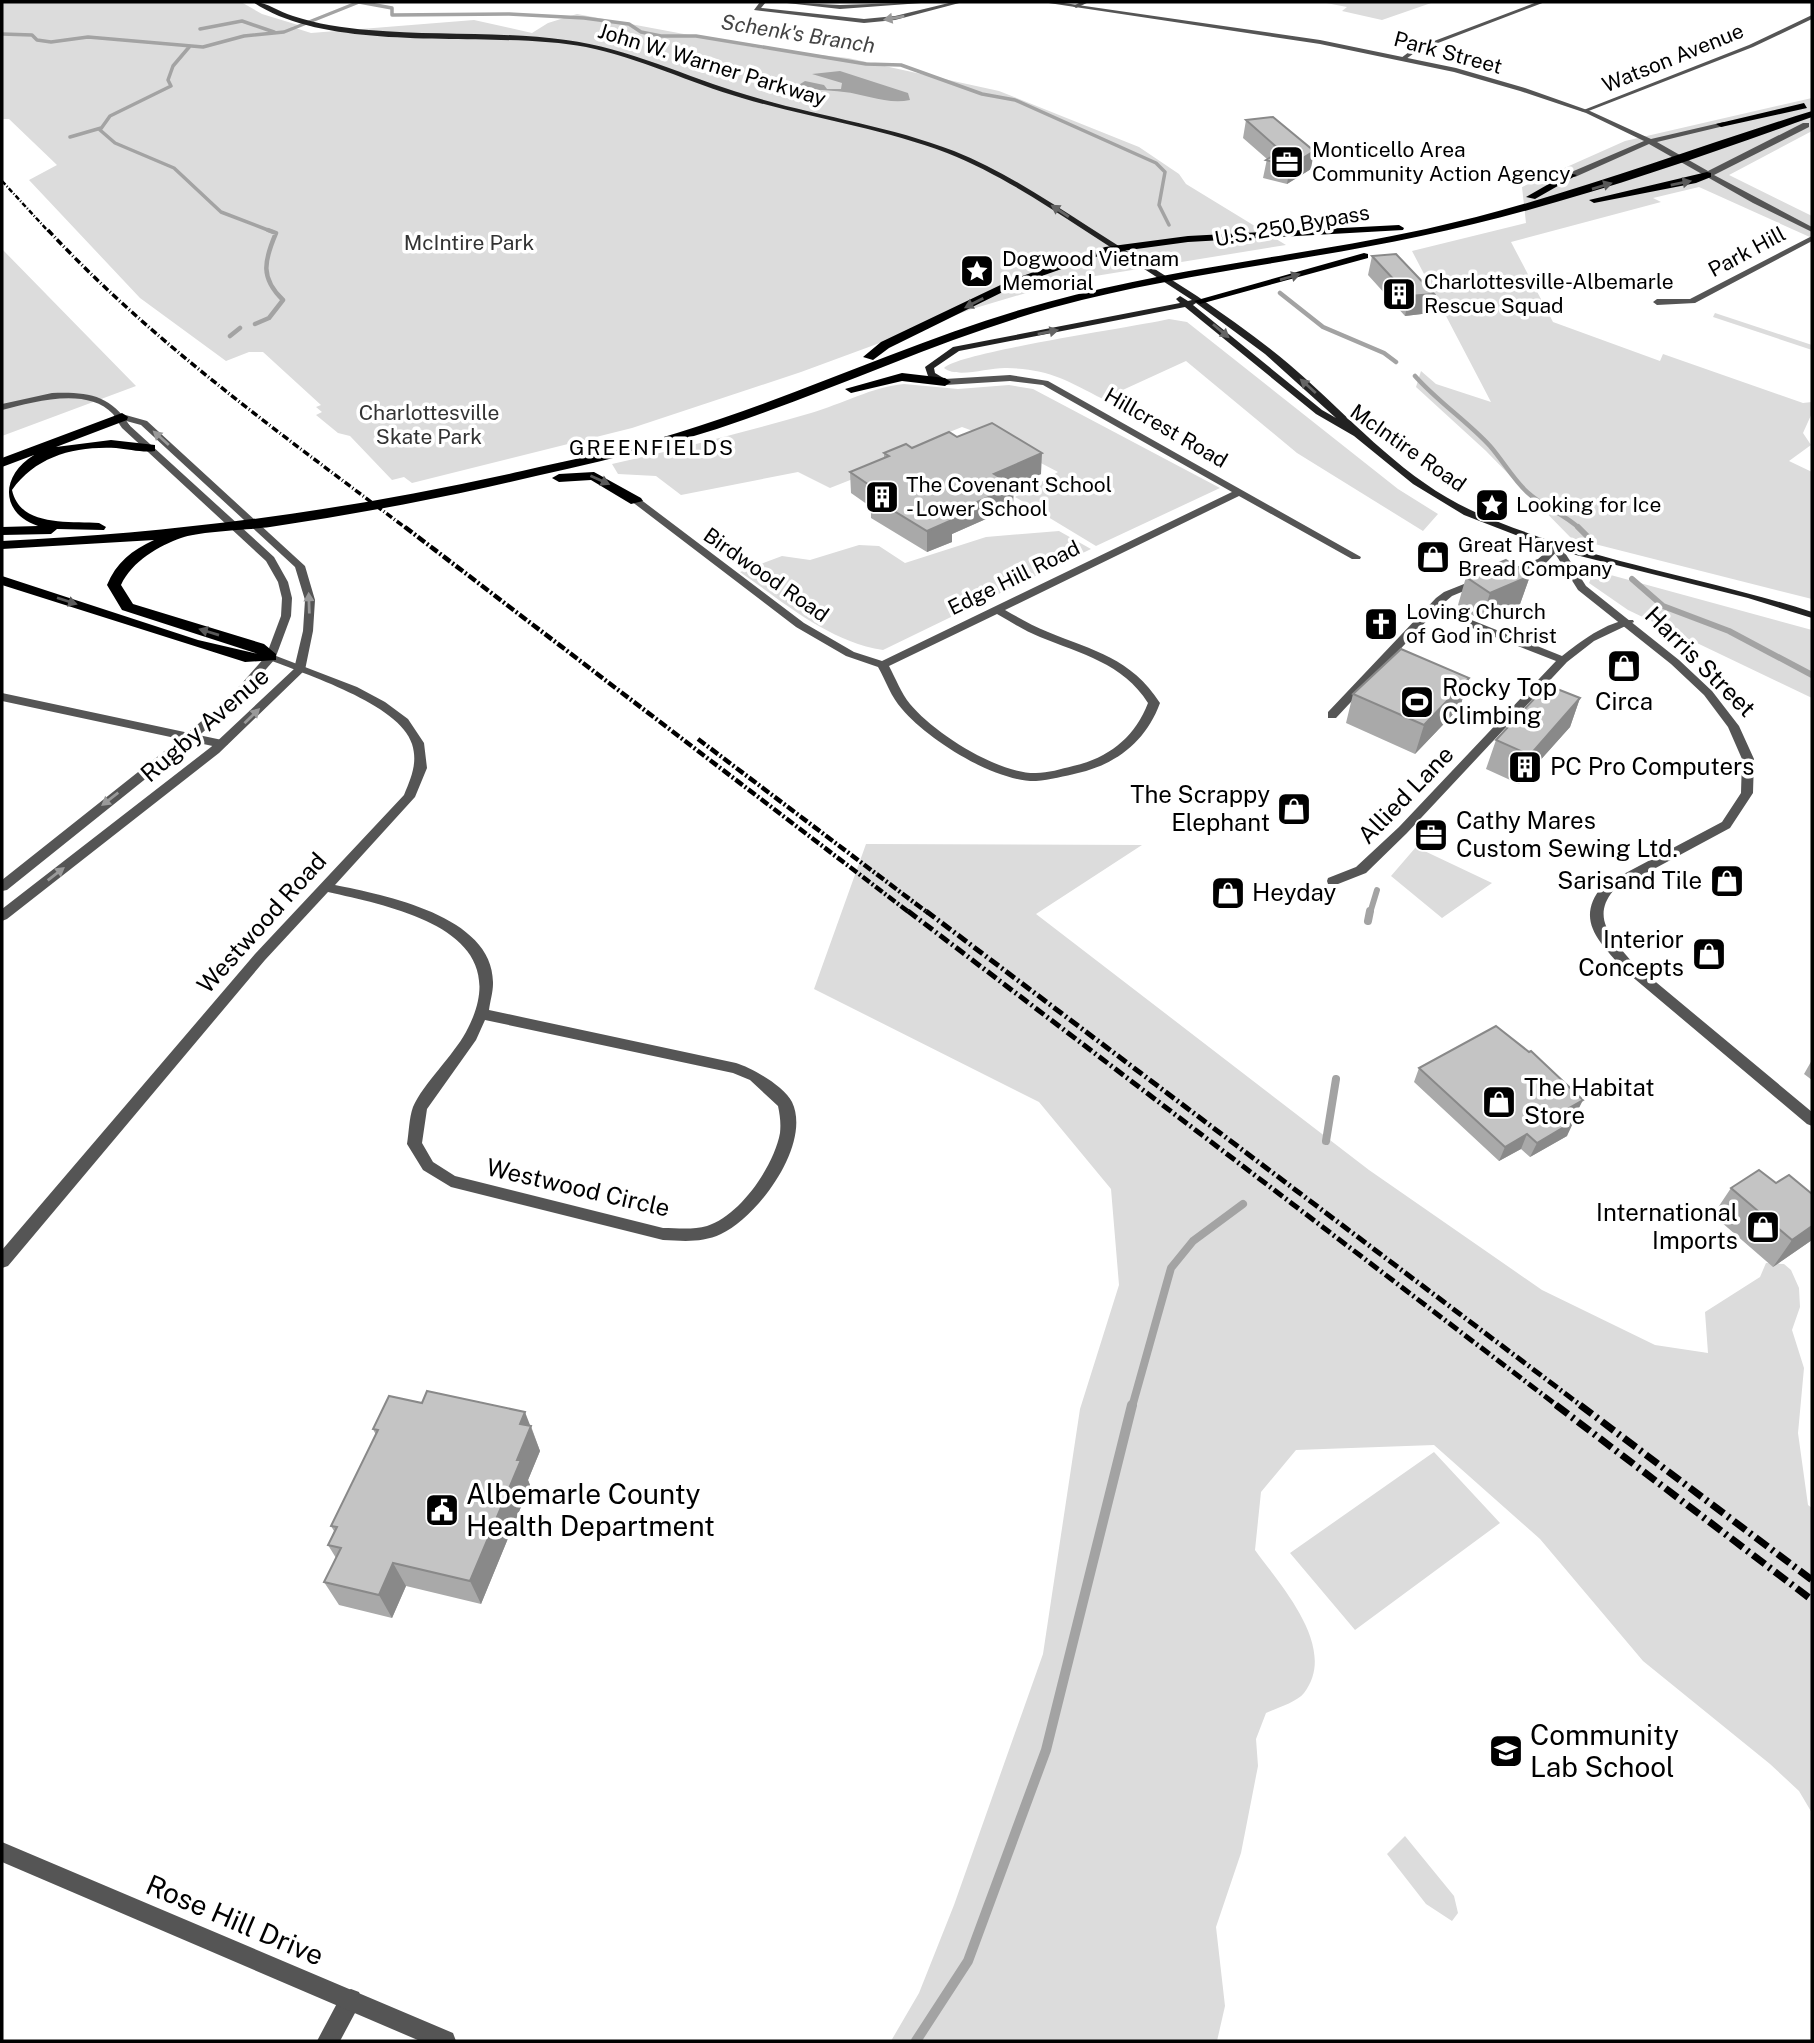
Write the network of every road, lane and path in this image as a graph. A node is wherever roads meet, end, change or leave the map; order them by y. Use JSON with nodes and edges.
{"nodes":[{"id":1,"x":256,"y":2,"type":"edge"},
{"id":2,"x":763,"y":2,"type":"edge"},
{"id":3,"x":781,"y":2,"type":"edge"},
{"id":4,"x":932,"y":2,"type":"edge"},
{"id":5,"x":960,"y":2,"type":"edge"},
{"id":6,"x":1045,"y":2,"type":"edge"},
{"id":7,"x":1086,"y":2,"type":"edge"},
{"id":8,"x":1542,"y":2,"type":"edge"},
{"id":9,"x":1076,"y":6,"type":"junction"},
{"id":10,"x":1812,"y":17,"type":"edge"},
{"id":11,"x":1404,"y":58,"type":"junction"},
{"id":12,"x":1812,"y":104,"type":"edge"},
{"id":13,"x":1584,"y":111,"type":"junction"},
{"id":14,"x":1812,"y":114,"type":"edge"},
{"id":15,"x":1809,"y":123,"type":"edge"},
{"id":16,"x":1721,"y":124,"type":"joint"},
{"id":17,"x":909,"y":139,"type":"junction"},
{"id":18,"x":1648,"y":141,"type":"junction"},
{"id":19,"x":1572,"y":175,"type":"joint"},
{"id":20,"x":1707,"y":175,"type":"junction"},
{"id":21,"x":1531,"y":197,"type":"junction"},
{"id":22,"x":1493,"y":217,"type":"junction"},
{"id":23,"x":1465,"y":223,"type":"junction"},
{"id":24,"x":1406,"y":228,"type":"junction"},
{"id":25,"x":1812,"y":230,"type":"edge"},
{"id":26,"x":1812,"y":238,"type":"edge"},
{"id":27,"x":1118,"y":248,"type":"junction"},
{"id":28,"x":1105,"y":250,"type":"junction"},
{"id":29,"x":1190,"y":270,"type":"junction"},
{"id":30,"x":1200,"y":301,"type":"junction"},
{"id":31,"x":1657,"y":302,"type":"dead end"},
{"id":32,"x":1188,"y":304,"type":"junction"},
{"id":33,"x":956,"y":349,"type":"junction"},
{"id":34,"x":869,"y":357,"type":"junction"},
{"id":35,"x":945,"y":382,"type":"junction"},
{"id":36,"x":836,"y":393,"type":"junction"},
{"id":37,"x":2,"y":407,"type":"edge"},
{"id":38,"x":124,"y":422,"type":"junction"},
{"id":39,"x":691,"y":434,"type":"junction"},
{"id":40,"x":1357,"y":434,"type":"junction"},
{"id":41,"x":150,"y":448,"type":"junction"},
{"id":42,"x":56,"y":452,"type":"junction"},
{"id":43,"x":2,"y":463,"type":"edge"},
{"id":44,"x":460,"y":490,"type":"junction"},
{"id":45,"x":1239,"y":492,"type":"junction"},
{"id":46,"x":417,"y":493,"type":"junction"},
{"id":47,"x":636,"y":501,"type":"joint"},
{"id":48,"x":196,"y":525,"type":"junction"},
{"id":49,"x":99,"y":527,"type":"junction"},
{"id":50,"x":2,"y":531,"type":"edge"},
{"id":51,"x":2,"y":545,"type":"edge"},
{"id":52,"x":1556,"y":547,"type":"junction"},
{"id":53,"x":1356,"y":557,"type":"dead end"},
{"id":54,"x":2,"y":580,"type":"edge"},
{"id":55,"x":996,"y":609,"type":"junction"},
{"id":56,"x":1434,"y":609,"type":"junction"},
{"id":57,"x":1812,"y":615,"type":"edge"},
{"id":58,"x":1629,"y":622,"type":"junction"},
{"id":59,"x":271,"y":657,"type":"junction"},
{"id":60,"x":1563,"y":660,"type":"junction"},
{"id":61,"x":883,"y":664,"type":"junction"},
{"id":62,"x":299,"y":670,"type":"junction"},
{"id":63,"x":2,"y":697,"type":"edge"},
{"id":64,"x":1332,"y":715,"type":"dead end"},
{"id":65,"x":190,"y":737,"type":"junction"},
{"id":66,"x":222,"y":744,"type":"junction"},
{"id":67,"x":1333,"y":881,"type":"dead end"},
{"id":68,"x":2,"y":887,"type":"edge"},
{"id":69,"x":323,"y":887,"type":"junction"},
{"id":70,"x":2,"y":916,"type":"edge"},
{"id":71,"x":481,"y":1014,"type":"junction"},
{"id":72,"x":1812,"y":1120,"type":"edge"},
{"id":73,"x":2,"y":1261,"type":"edge"},
{"id":74,"x":2,"y":1852,"type":"edge"},
{"id":75,"x":351,"y":2000,"type":"junction"},
{"id":76,"x":328,"y":2041,"type":"edge"},
{"id":77,"x":446,"y":2041,"type":"edge"}],
"edges":[{"from":1,"to":17,"type":"main road","name":"John W. Warner Parkway"},
{"from":5,"to":2,"type":"street","one_way":true},
{"from":3,"to":4,"type":"street"},
{"from":6,"to":9,"type":"street","name":"Park Street"},
{"from":7,"to":9,"type":"street"},
{"from":8,"to":11,"type":"street"},
{"from":9,"to":11,"type":"street","name":"Park Street"},
{"from":10,"to":13,"type":"street","name":"Watson Avenue"},
{"from":11,"to":13,"type":"street","name":"Park Street"},
{"from":12,"to":16,"type":"highway"},
{"from":12,"to":21,"type":"highway"},
{"from":13,"to":18,"type":"street","name":"Park Street"},
{"from":22,"to":14,"type":"highway","one_way":true},
{"from":15,"to":20,"type":"street"},
{"from":16,"to":18,"type":"street"},
{"from":27,"to":17,"type":"main road","name":"John W. Warner Parkway","one_way":true},
{"from":17,"to":28,"type":"main road","name":"John W. Warner Parkway"},
{"from":18,"to":19,"type":"street"},
{"from":18,"to":20,"type":"street","name":"Park Street"},
{"from":19,"to":21,"type":"highway"},
{"from":22,"to":20,"type":"highway","one_way":true},
{"from":20,"to":25,"type":"street","name":"Park Street"},
{"from":21,"to":24,"type":"highway"},
{"from":22,"to":23,"type":"highway"},
{"from":23,"to":29,"type":"highway"},
{"from":30,"to":23,"type":"highway","one_way":true},
{"from":24,"to":27,"type":"highway"},
{"from":24,"to":29,"type":"highway","name":"U.S. 250 Bypass"},
{"from":26,"to":31,"type":"street","name":"Park Hill"},
{"from":27,"to":28,"type":"highway"},
{"from":27,"to":30,"type":"main road","name":"John W. Warner Parkway"},
{"from":28,"to":32,"type":"main road","name":"McIntire Road"},
{"from":28,"to":34,"type":"highway","one_way":true},
{"from":29,"to":34,"type":"highway"},
{"from":29,"to":39,"type":"highway"},
{"from":30,"to":32,"type":"main road"},
{"from":40,"to":30,"type":"main road","name":"John W. Warner Parkway","one_way":true},
{"from":33,"to":32,"type":"main road","one_way":true},
{"from":32,"to":40,"type":"main road","name":"McIntire Road","one_way":true},
{"from":33,"to":35,"type":"main road"},
{"from":33,"to":36,"type":"highway"},
{"from":34,"to":46,"type":"highway"},
{"from":35,"to":36,"type":"highway"},
{"from":35,"to":45,"type":"street","name":"Hillcrest Road"},
{"from":36,"to":39,"type":"highway"},
{"from":37,"to":38,"type":"street"},
{"from":38,"to":41,"type":"street","name":"Rugby Avenue"},
{"from":38,"to":42,"type":"highway"},
{"from":38,"to":43,"type":"highway"},
{"from":62,"to":38,"type":"street","name":"Rugby Avenue","one_way":true},
{"from":39,"to":44,"type":"highway"},
{"from":40,"to":52,"type":"main road","name":"McIntire Road"},
{"from":41,"to":42,"type":"highway"},
{"from":41,"to":59,"type":"street","name":"Rugby Avenue"},
{"from":42,"to":49,"type":"highway"},
{"from":44,"to":46,"type":"highway"},
{"from":44,"to":47,"type":"highway","one_way":true},
{"from":45,"to":53,"type":"street","name":"Hillcrest Road"},
{"from":45,"to":55,"type":"street","name":"Edge Hill Road"},
{"from":46,"to":48,"type":"highway"},
{"from":46,"to":48,"type":"highway"},
{"from":47,"to":61,"type":"street","name":"Birdwood Road"},
{"from":48,"to":49,"type":"highway"},
{"from":48,"to":51,"type":"highway"},
{"from":59,"to":48,"type":"highway","one_way":true},
{"from":49,"to":50,"type":"highway"},
{"from":52,"to":56,"type":"street"},
{"from":52,"to":57,"type":"main road","name":"McIntire Road"},
{"from":52,"to":58,"type":"street","name":"Harris Street"},
{"from":54,"to":59,"type":"highway","one_way":true},
{"from":55,"to":61,"type":"street","name":"Edge Hill Road"},
{"from":55,"to":61,"type":"street"},
{"from":56,"to":60,"type":"street"},
{"from":56,"to":64,"type":"street"},
{"from":58,"to":60,"type":"street","name":"Allied Lane"},
{"from":58,"to":72,"type":"street","name":"Harris Street"},
{"from":59,"to":62,"type":"street","name":"Westwood Road"},
{"from":59,"to":65,"type":"street","name":"Rugby Avenue"},
{"from":60,"to":67,"type":"street","name":"Allied Lane"},
{"from":66,"to":62,"type":"street","name":"Rugby Avenue","one_way":true},
{"from":62,"to":69,"type":"street","name":"Westwood Road"},
{"from":63,"to":65,"type":"street"},
{"from":65,"to":66,"type":"street"},
{"from":65,"to":68,"type":"street","name":"Rugby Avenue","one_way":true},
{"from":70,"to":66,"type":"street","name":"Rugby Avenue","one_way":true},
{"from":69,"to":71,"type":"street","name":"Westwood Circle"},
{"from":69,"to":73,"type":"street","name":"Westwood Road"},
{"from":71,"to":71,"type":"street","name":"Westwood Circle"},
{"from":74,"to":75,"type":"street","name":"Rose Hill Drive"},
{"from":75,"to":76,"type":"street"},
{"from":75,"to":77,"type":"street","name":"Rose Hill Drive"}]}
